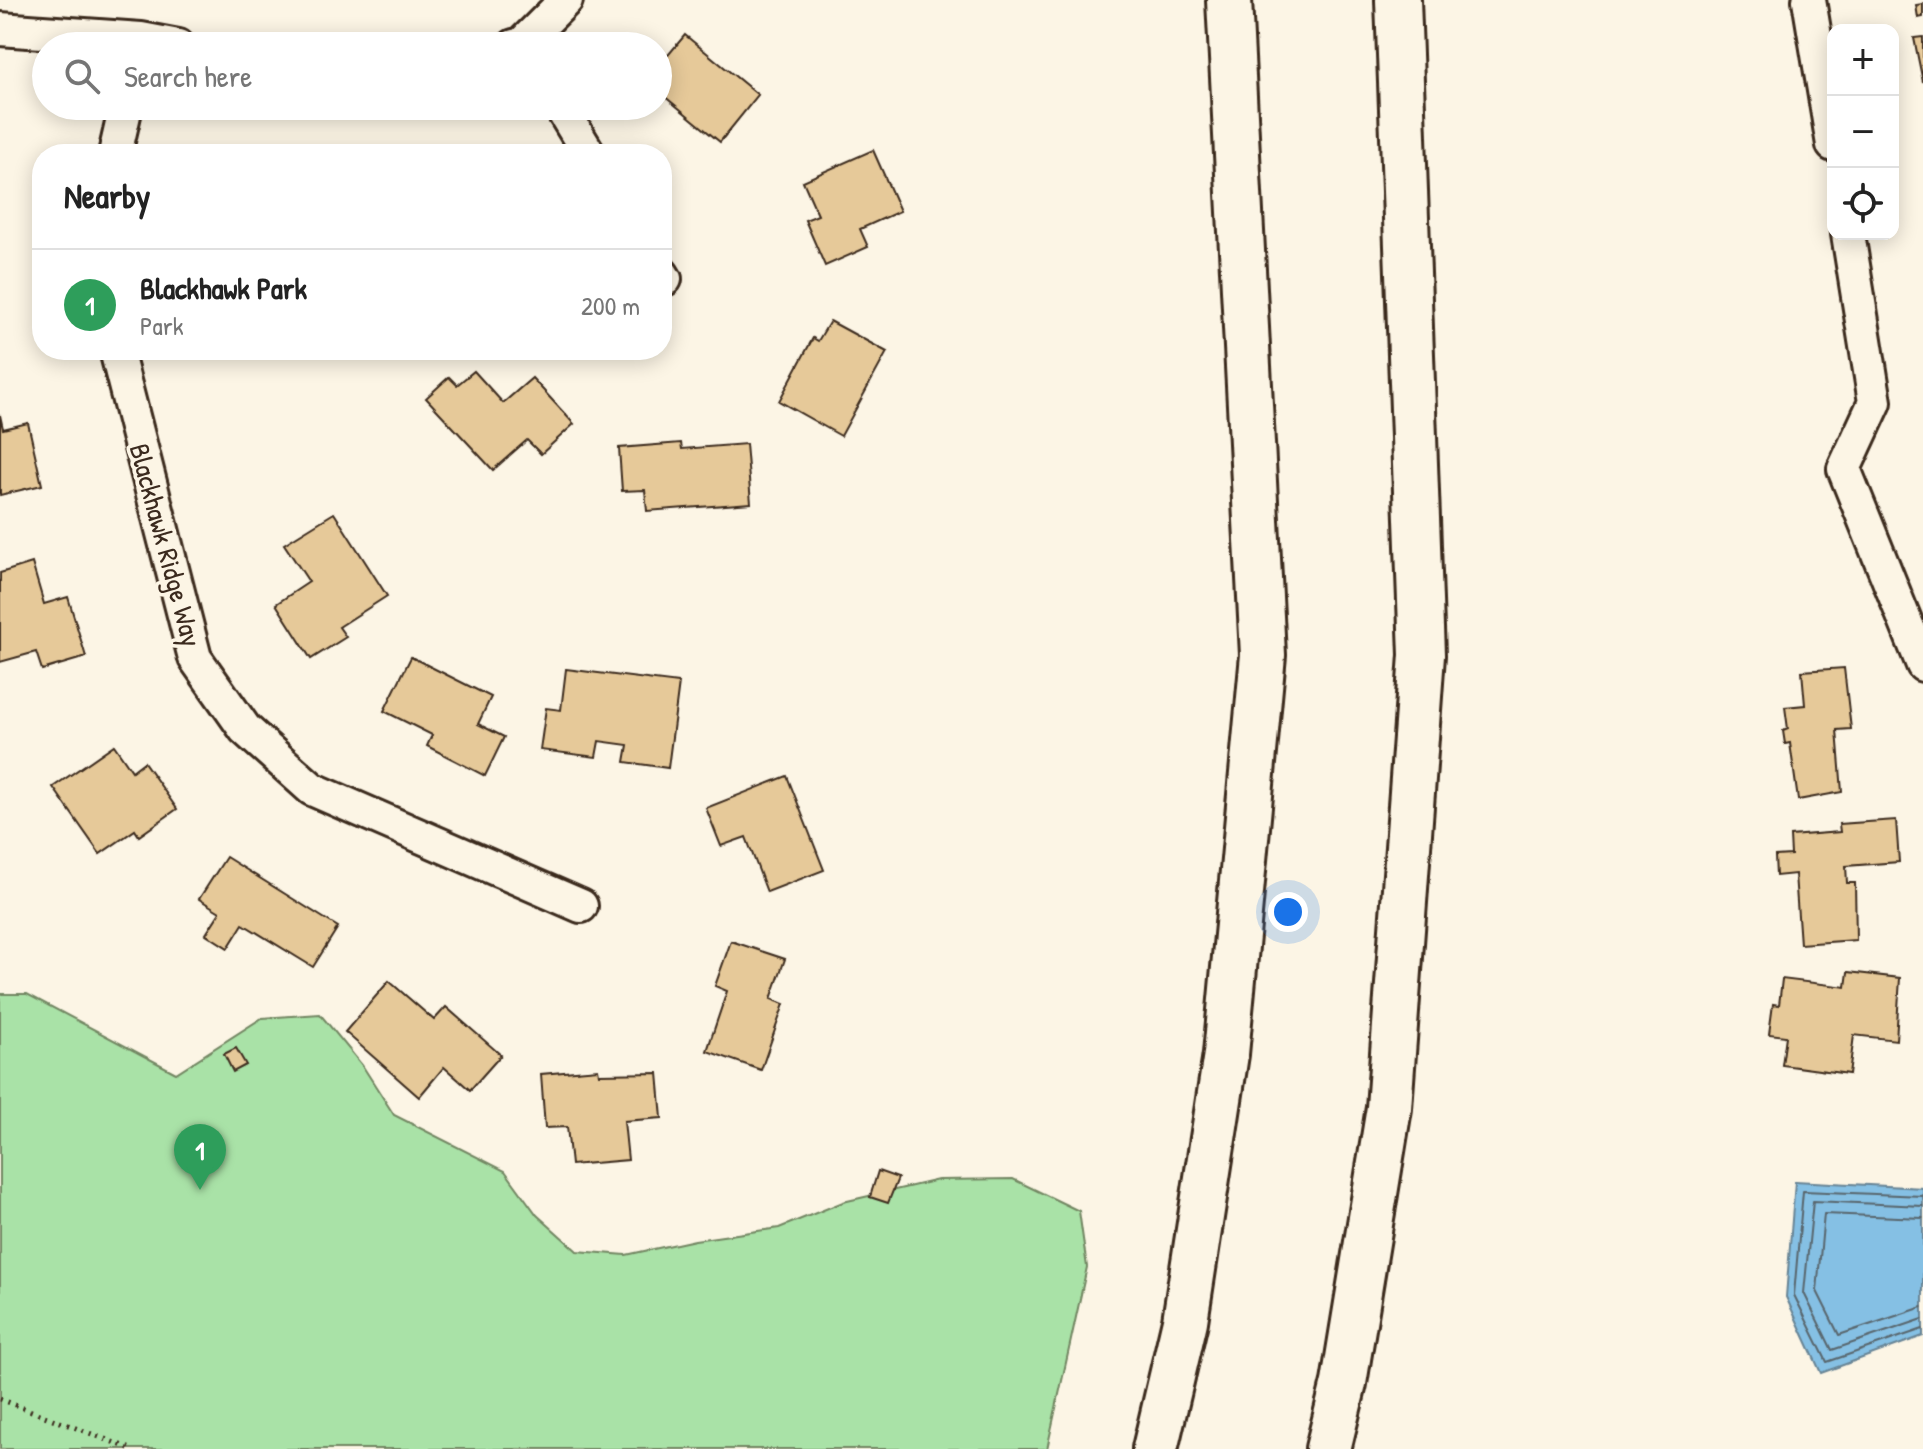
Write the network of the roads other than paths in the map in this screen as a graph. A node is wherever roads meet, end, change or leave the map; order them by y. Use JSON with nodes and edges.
{"nodes":[{"id":1,"x":566,"y":0,"type":"edge"},
{"id":2,"x":1229,"y":0,"type":"edge"},
{"id":3,"x":1398,"y":0,"type":"edge"},
{"id":4,"x":1809,"y":0,"type":"edge"},
{"id":5,"x":0,"y":29,"type":"edge"},
{"id":6,"x":32,"y":32,"type":"edge"},
{"id":7,"x":533,"y":32,"type":"edge"},
{"id":8,"x":1827,"y":109,"type":"edge"},
{"id":9,"x":123,"y":120,"type":"edge"},
{"id":10,"x":568,"y":120,"type":"edge"},
{"id":11,"x":117,"y":144,"type":"edge"},
{"id":12,"x":583,"y":144,"type":"edge"},
{"id":13,"x":1849,"y":240,"type":"edge"},
{"id":14,"x":119,"y":360,"type":"edge"},
{"id":15,"x":1923,"y":665,"type":"edge"},
{"id":16,"x":581,"y":906,"type":"dead end"},
{"id":17,"x":1155,"y":1449,"type":"edge"},
{"id":18,"x":1328,"y":1449,"type":"edge"}],
"edges":[{"from":1,"to":7,"type":"street"},
{"from":2,"to":17,"type":"highway"},
{"from":3,"to":18,"type":"highway"},
{"from":4,"to":8,"type":"street"},
{"from":5,"to":6,"type":"street"},
{"from":9,"to":11,"type":"street"},
{"from":10,"to":12,"type":"street"},
{"from":13,"to":15,"type":"street"},
{"from":14,"to":16,"type":"street","name":"Blackhawk Ridge Way"}]}
